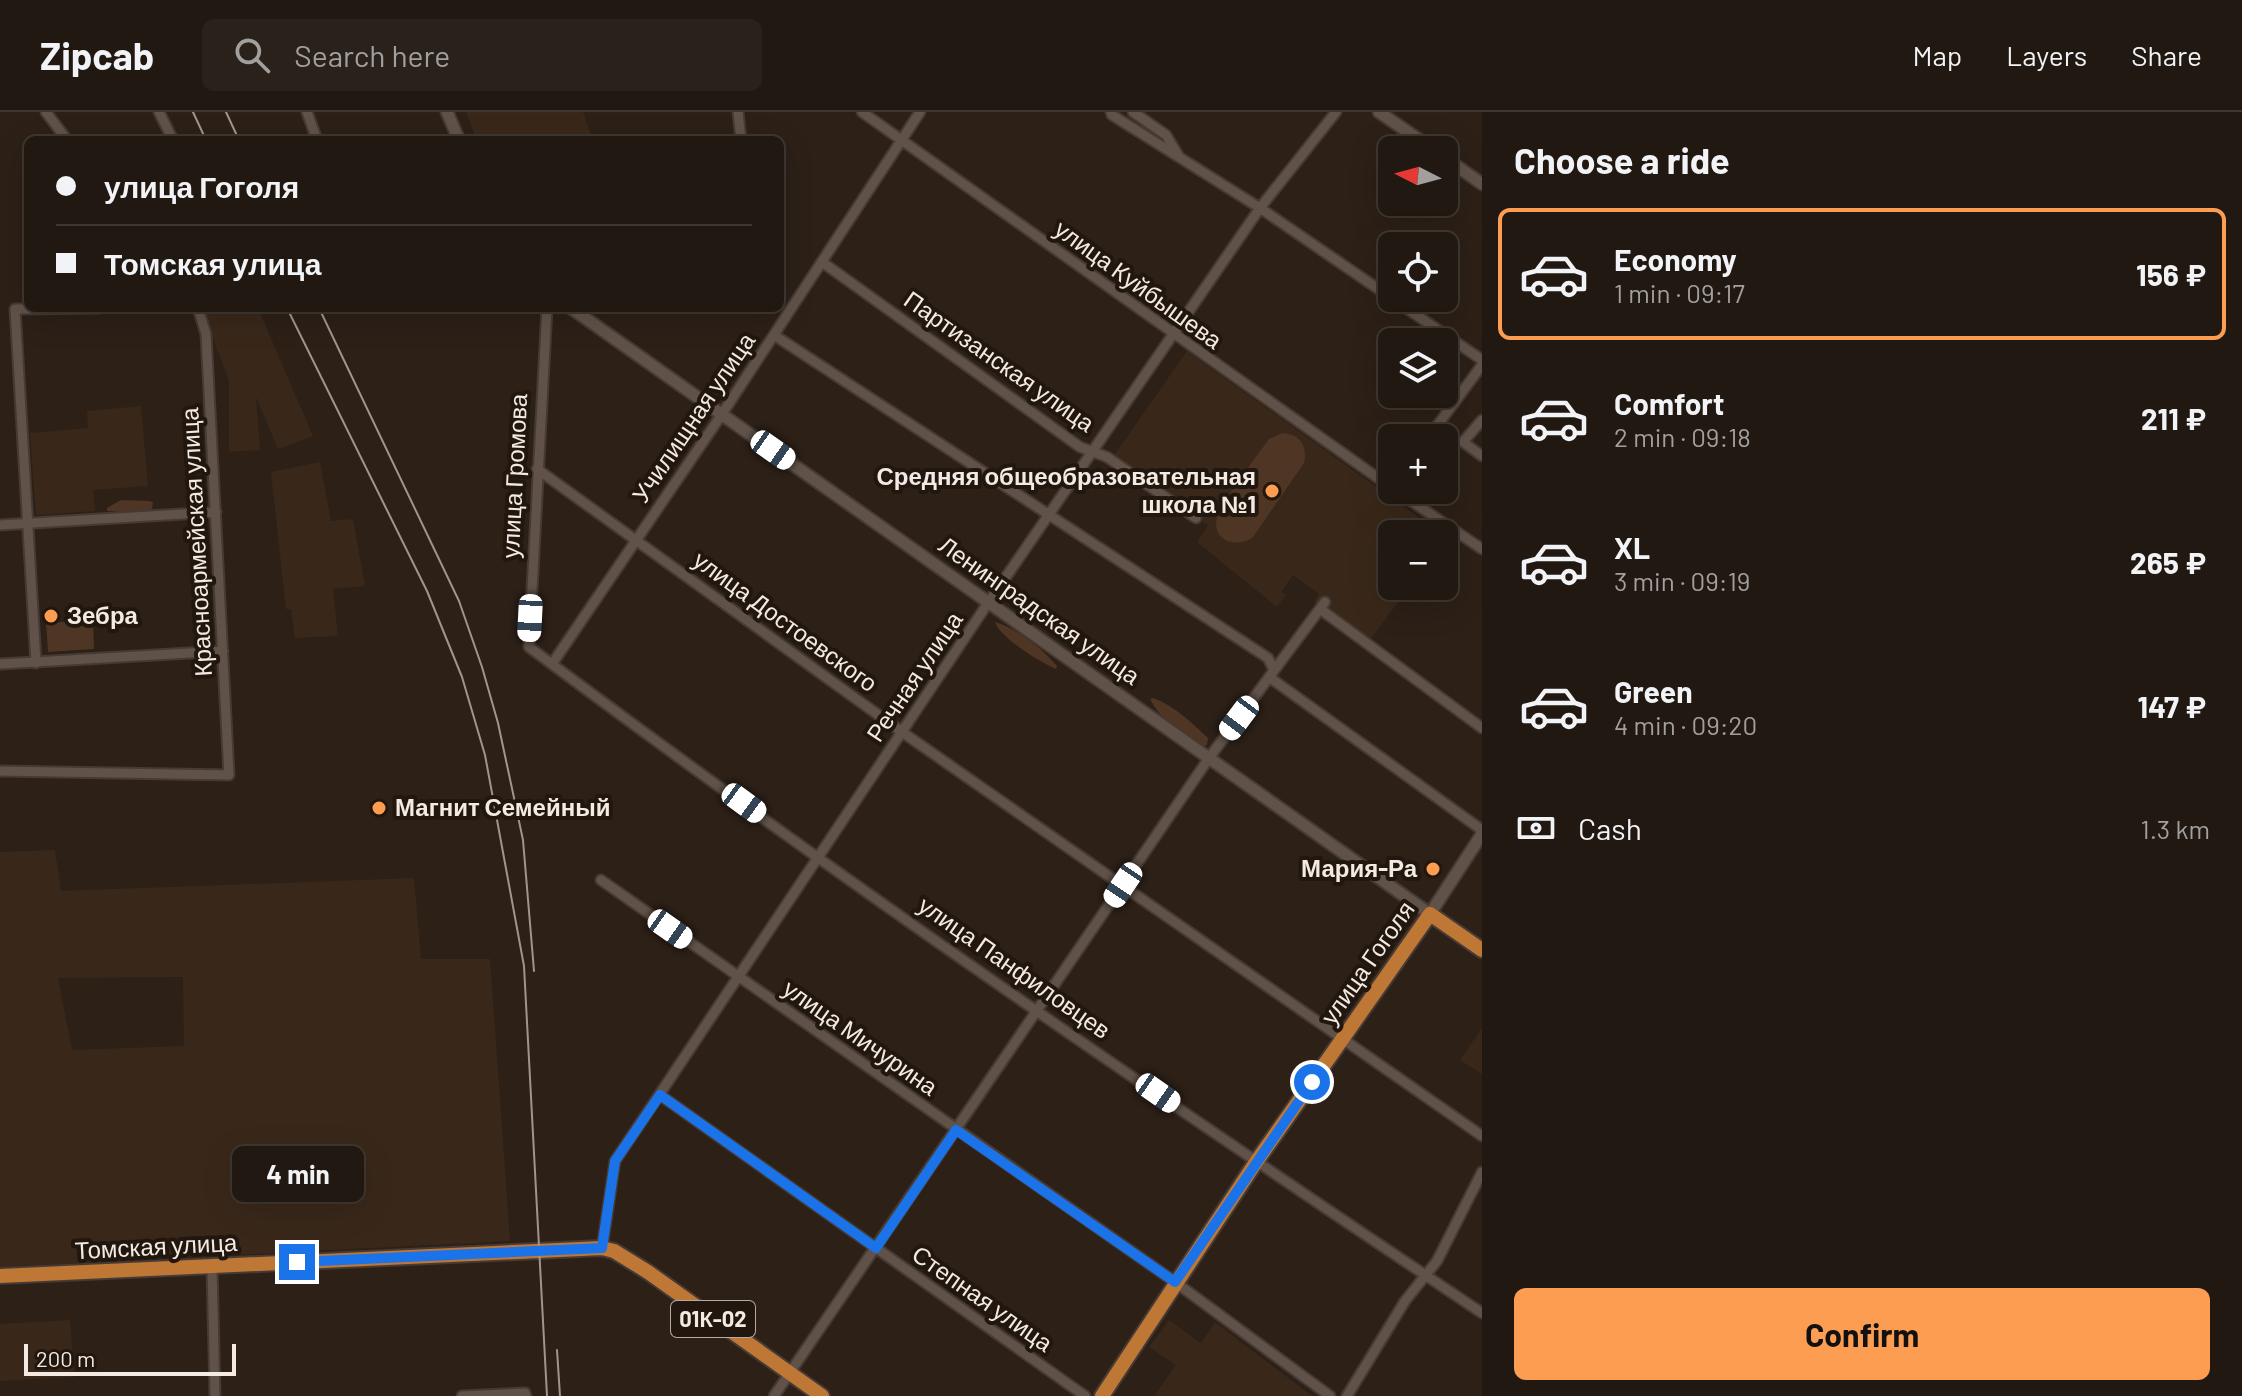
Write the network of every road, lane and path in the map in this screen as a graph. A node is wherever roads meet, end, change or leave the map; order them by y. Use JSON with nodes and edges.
{"nodes":[{"id":1,"x":46,"y":112,"type":"edge"},
{"id":2,"x":159,"y":112,"type":"edge"},
{"id":3,"x":307,"y":112,"type":"edge"},
{"id":4,"x":447,"y":112,"type":"edge"},
{"id":5,"x":738,"y":112,"type":"edge"},
{"id":6,"x":862,"y":112,"type":"edge"},
{"id":7,"x":920,"y":112,"type":"edge"},
{"id":8,"x":1111,"y":112,"type":"edge"},
{"id":9,"x":1133,"y":112,"type":"edge"},
{"id":10,"x":1336,"y":112,"type":"edge"},
{"id":11,"x":1379,"y":112,"type":"edge"},
{"id":12,"x":64,"y":136,"type":"edge"},
{"id":13,"x":171,"y":136,"type":"edge"},
{"id":14,"x":316,"y":136,"type":"edge"},
{"id":15,"x":457,"y":136,"type":"edge"},
{"id":16,"x":741,"y":136,"type":"edge"},
{"id":17,"x":1414,"y":136,"type":"edge"},
{"id":18,"x":902,"y":140,"type":"junction"},
{"id":19,"x":1180,"y":158,"type":"junction"},
{"id":20,"x":1458,"y":167,"type":"edge"},
{"id":21,"x":1482,"y":184,"type":"edge"},
{"id":22,"x":1260,"y":208,"type":"junction"},
{"id":23,"x":822,"y":262,"type":"junction"},
{"id":24,"x":24,"y":309,"type":"edge"},
{"id":25,"x":199,"y":312,"type":"edge"},
{"id":26,"x":547,"y":312,"type":"edge"},
{"id":27,"x":577,"y":312,"type":"edge"},
{"id":28,"x":774,"y":335,"type":"junction"},
{"id":29,"x":1173,"y":335,"type":"junction"},
{"id":30,"x":1482,"y":363,"type":"edge"},
{"id":31,"x":722,"y":414,"type":"junction"},
{"id":32,"x":1482,"y":420,"type":"edge"},
{"id":33,"x":1438,"y":424,"type":"edge"},
{"id":34,"x":1093,"y":450,"type":"junction"},
{"id":35,"x":1482,"y":456,"type":"edge"},
{"id":36,"x":537,"y":469,"type":"junction"},
{"id":37,"x":1378,"y":478,"type":"edge"},
{"id":38,"x":1416,"y":504,"type":"edge"},
{"id":39,"x":216,"y":512,"type":"junction"},
{"id":40,"x":1048,"y":516,"type":"junction"},
{"id":41,"x":1196,"y":518,"type":"dead end"},
{"id":42,"x":28,"y":524,"type":"junction"},
{"id":43,"x":0,"y":525,"type":"edge"},
{"id":44,"x":637,"y":539,"type":"junction"},
{"id":45,"x":1482,"y":549,"type":"edge"},
{"id":46,"x":988,"y":603,"type":"junction"},
{"id":47,"x":529,"y":647,"type":"joint"},
{"id":48,"x":223,"y":651,"type":"junction"},
{"id":49,"x":36,"y":663,"type":"junction"},
{"id":50,"x":0,"y":664,"type":"edge"},
{"id":51,"x":552,"y":664,"type":"junction"},
{"id":52,"x":1272,"y":674,"type":"junction"},
{"id":53,"x":1482,"y":728,"type":"edge"},
{"id":54,"x":902,"y":732,"type":"junction"},
{"id":55,"x":1209,"y":758,"type":"junction"},
{"id":56,"x":0,"y":771,"type":"edge"},
{"id":57,"x":1482,"y":832,"type":"edge"},
{"id":58,"x":819,"y":857,"type":"junction"},
{"id":59,"x":601,"y":880,"type":"dead end"},
{"id":60,"x":1123,"y":885,"type":"junction"},
{"id":61,"x":1430,"y":914,"type":"junction"},
{"id":62,"x":1482,"y":950,"type":"edge"},
{"id":63,"x":739,"y":977,"type":"junction"},
{"id":64,"x":1038,"y":1010,"type":"junction"},
{"id":65,"x":1342,"y":1038,"type":"junction"},
{"id":66,"x":660,"y":1095,"type":"junction"},
{"id":67,"x":956,"y":1130,"type":"junction"},
{"id":68,"x":1482,"y":1136,"type":"edge"},
{"id":69,"x":1256,"y":1162,"type":"junction"},
{"id":70,"x":1482,"y":1172,"type":"edge"},
{"id":71,"x":602,"y":1248,"type":"junction"},
{"id":72,"x":876,"y":1248,"type":"junction"},
{"id":73,"x":212,"y":1266,"type":"junction"},
{"id":74,"x":1426,"y":1275,"type":"junction"},
{"id":75,"x":0,"y":1276,"type":"edge"},
{"id":76,"x":1175,"y":1282,"type":"junction"},
{"id":77,"x":1482,"y":1313,"type":"edge"},
{"id":78,"x":791,"y":1373,"type":"junction"},
{"id":79,"x":526,"y":1394,"type":"edge"},
{"id":80,"x":215,"y":1396,"type":"edge"},
{"id":81,"x":462,"y":1396,"type":"edge"},
{"id":82,"x":774,"y":1396,"type":"edge"},
{"id":83,"x":822,"y":1396,"type":"edge"},
{"id":84,"x":1085,"y":1396,"type":"edge"},
{"id":85,"x":1102,"y":1396,"type":"edge"},
{"id":86,"x":1330,"y":1396,"type":"edge"},
{"id":87,"x":1347,"y":1396,"type":"edge"}],
"edges":[{"from":1,"to":12,"type":"street"},
{"from":2,"to":13,"type":"street"},
{"from":3,"to":14,"type":"street"},
{"from":4,"to":15,"type":"street"},
{"from":5,"to":16,"type":"street"},
{"from":6,"to":18,"type":"street","name":"улица Куйбышева"},
{"from":7,"to":18,"type":"street","name":"Училищная улица"},
{"from":8,"to":19,"type":"street"},
{"from":9,"to":19,"type":"street"},
{"from":10,"to":22,"type":"street","name":"Речная улица"},
{"from":11,"to":17,"type":"street"},
{"from":18,"to":23,"type":"street","name":"Училищная улица"},
{"from":18,"to":29,"type":"street","name":"улица Куйбышева"},
{"from":19,"to":22,"type":"street"},
{"from":20,"to":21,"type":"street"},
{"from":22,"to":29,"type":"street","name":"Речная улица"},
{"from":22,"to":30,"type":"street"},
{"from":23,"to":28,"type":"street","name":"Училищная улица"},
{"from":23,"to":34,"type":"street","name":"Партизанская улица"},
{"from":24,"to":42,"type":"street"},
{"from":25,"to":39,"type":"street","name":"Красноармейская улица"},
{"from":26,"to":36,"type":"street","name":"улица Громова"},
{"from":27,"to":31,"type":"street","name":"Ленинградская улица"},
{"from":28,"to":31,"type":"street","name":"Училищная улица"},
{"from":28,"to":40,"type":"street"},
{"from":29,"to":34,"type":"street","name":"Речная улица"},
{"from":29,"to":37,"type":"street","name":"улица Куйбышева"},
{"from":30,"to":33,"type":"street"},
{"from":31,"to":44,"type":"street","name":"Училищная улица"},
{"from":31,"to":46,"type":"street","name":"Ленинградская улица"},
{"from":32,"to":35,"type":"street"},
{"from":34,"to":40,"type":"street","name":"Речная улица"},
{"from":34,"to":41,"type":"street","name":"Партизанская улица"},
{"from":36,"to":44,"type":"street","name":"улица Достоевского"},
{"from":36,"to":47,"type":"street","name":"улица Громова"},
{"from":38,"to":45,"type":"street","name":"улица Куйбышева"},
{"from":39,"to":42,"type":"street"},
{"from":39,"to":48,"type":"street","name":"Красноармейская улица"},
{"from":40,"to":46,"type":"street","name":"Речная улица"},
{"from":40,"to":52,"type":"street"},
{"from":42,"to":43,"type":"street"},
{"from":42,"to":49,"type":"street"},
{"from":44,"to":51,"type":"street","name":"Училищная улица"},
{"from":44,"to":54,"type":"street","name":"улица Достоевского"},
{"from":46,"to":54,"type":"street","name":"Речная улица"},
{"from":46,"to":55,"type":"street","name":"Ленинградская улица"},
{"from":47,"to":51,"type":"street","name":"улица Панфиловцев"},
{"from":48,"to":49,"type":"street"},
{"from":48,"to":56,"type":"street","name":"Красноармейская улица"},
{"from":49,"to":50,"type":"street"},
{"from":51,"to":58,"type":"street","name":"улица Панфиловцев"},
{"from":52,"to":53,"type":"street"},
{"from":52,"to":55,"type":"street"},
{"from":52,"to":57,"type":"street"},
{"from":54,"to":58,"type":"street","name":"Речная улица"},
{"from":54,"to":60,"type":"street","name":"улица Достоевского"},
{"from":55,"to":60,"type":"street"},
{"from":55,"to":61,"type":"street","name":"Ленинградская улица"},
{"from":57,"to":61,"type":"street","name":"улица Гоголя"},
{"from":58,"to":63,"type":"street","name":"Речная улица"},
{"from":58,"to":64,"type":"street","name":"улица Панфиловцев"},
{"from":59,"to":63,"type":"street","name":"улица Мичурина"},
{"from":60,"to":64,"type":"street"},
{"from":60,"to":65,"type":"street","name":"улица Достоевского"},
{"from":61,"to":62,"type":"main road","name":"Ленинградская улица"},
{"from":61,"to":65,"type":"main road","name":"улица Гоголя"},
{"from":63,"to":66,"type":"street","name":"Речная улица"},
{"from":63,"to":67,"type":"street","name":"улица Мичурина"},
{"from":64,"to":67,"type":"street"},
{"from":64,"to":69,"type":"street","name":"улица Панфиловцев"},
{"from":65,"to":68,"type":"street","name":"улица Достоевского"},
{"from":65,"to":69,"type":"main road","name":"улица Гоголя"},
{"from":66,"to":71,"type":"street","name":"Речная улица"},
{"from":66,"to":72,"type":"street","name":"Степная улица"},
{"from":67,"to":72,"type":"street"},
{"from":67,"to":76,"type":"street","name":"улица Мичурина"},
{"from":69,"to":74,"type":"street","name":"улица Панфиловцев"},
{"from":69,"to":76,"type":"main road","name":"улица Гоголя"},
{"from":70,"to":74,"type":"street"},
{"from":71,"to":73,"type":"main road","name":"Томская улица","number":"01К-02"},
{"from":71,"to":78,"type":"main road","number":"01К-02"},
{"from":72,"to":78,"type":"street"},
{"from":72,"to":84,"type":"street","name":"Степная улица"},
{"from":73,"to":75,"type":"main road","name":"Томская улица","number":"01К-02"},
{"from":73,"to":80,"type":"street"},
{"from":74,"to":77,"type":"street","name":"улица Панфиловцев"},
{"from":74,"to":87,"type":"street"},
{"from":76,"to":85,"type":"main road","name":"улица Гоголя"},
{"from":76,"to":86,"type":"street","name":"улица Мичурина"},
{"from":78,"to":82,"type":"street"},
{"from":78,"to":83,"type":"main road","number":"01К-02"},
{"from":79,"to":81,"type":"street"}]}
